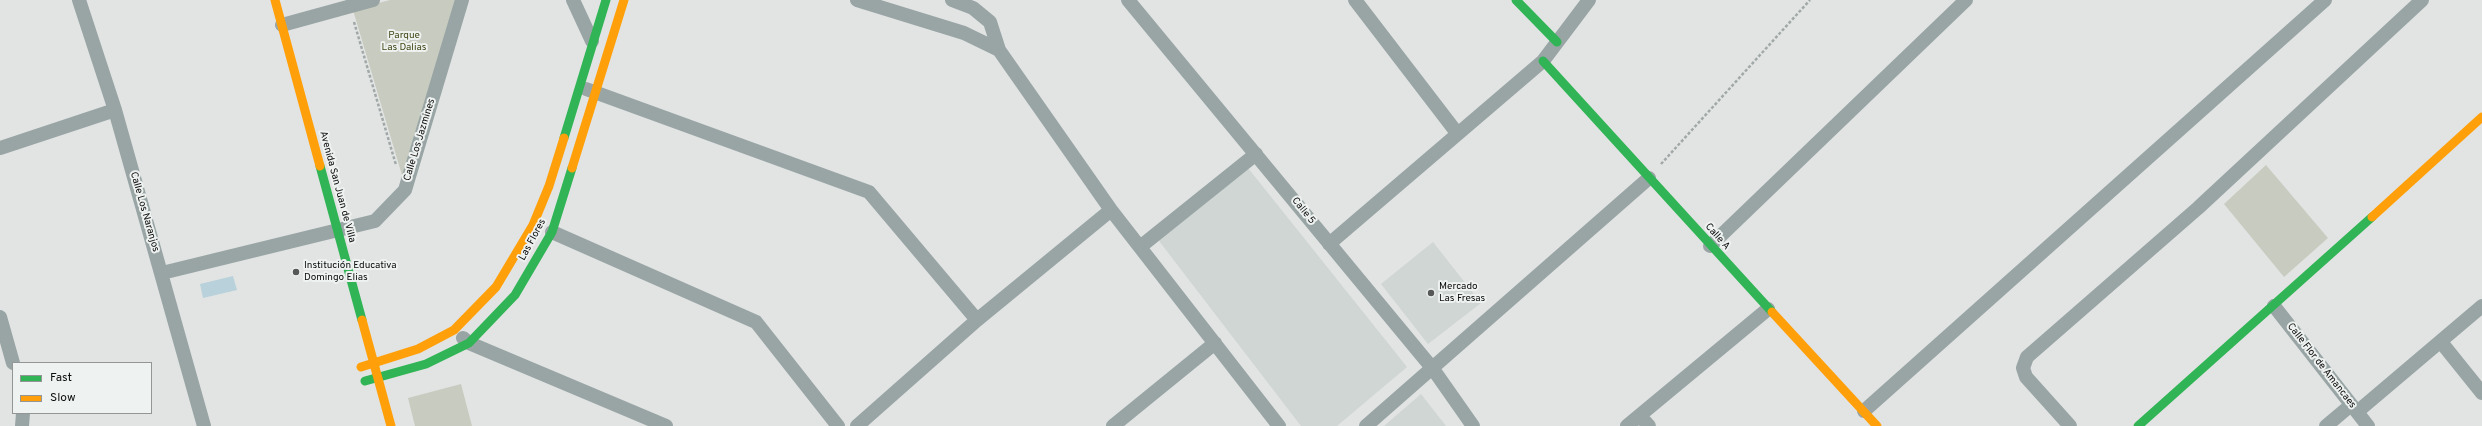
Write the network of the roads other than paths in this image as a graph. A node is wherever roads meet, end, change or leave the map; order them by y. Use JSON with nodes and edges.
{"nodes":[{"id":1,"x":79,"y":0,"type":"edge"},
{"id":2,"x":275,"y":0,"type":"edge"},
{"id":3,"x":373,"y":0,"type":"edge"},
{"id":4,"x":462,"y":0,"type":"edge"},
{"id":5,"x":573,"y":0,"type":"edge"},
{"id":6,"x":606,"y":0,"type":"edge"},
{"id":7,"x":624,"y":0,"type":"edge"},
{"id":8,"x":857,"y":0,"type":"edge"},
{"id":9,"x":952,"y":0,"type":"edge"},
{"id":10,"x":1128,"y":0,"type":"edge"},
{"id":11,"x":1516,"y":0,"type":"edge"},
{"id":12,"x":1589,"y":0,"type":"edge"},
{"id":13,"x":1966,"y":0,"type":"edge"},
{"id":14,"x":2325,"y":0,"type":"edge"},
{"id":15,"x":2422,"y":0,"type":"edge"},
{"id":16,"x":1357,"y":1,"type":"edge"},
{"id":17,"x":282,"y":25,"type":"junction"},
{"id":18,"x":592,"y":41,"type":"junction"},
{"id":19,"x":1557,"y":42,"type":"junction"},
{"id":20,"x":999,"y":50,"type":"junction"},
{"id":21,"x":1543,"y":61,"type":"junction"},
{"id":22,"x":578,"y":86,"type":"junction"},
{"id":23,"x":597,"y":93,"type":"junction"},
{"id":24,"x":115,"y":110,"type":"junction"},
{"id":25,"x":2482,"y":117,"type":"edge"},
{"id":26,"x":1457,"y":133,"type":"junction"},
{"id":27,"x":0,"y":148,"type":"edge"},
{"id":28,"x":1256,"y":154,"type":"junction"},
{"id":29,"x":1649,"y":178,"type":"junction"},
{"id":30,"x":1111,"y":210,"type":"junction"},
{"id":31,"x":329,"y":232,"type":"junction"},
{"id":32,"x":552,"y":232,"type":"junction"},
{"id":33,"x":1329,"y":244,"type":"junction"},
{"id":34,"x":1710,"y":246,"type":"junction"},
{"id":35,"x":1140,"y":247,"type":"junction"},
{"id":36,"x":162,"y":273,"type":"junction"},
{"id":37,"x":2274,"y":306,"type":"junction"},
{"id":38,"x":2482,"y":306,"type":"edge"},
{"id":39,"x":1768,"y":309,"type":"junction"},
{"id":40,"x":0,"y":317,"type":"edge"},
{"id":41,"x":977,"y":320,"type":"junction"},
{"id":42,"x":454,"y":330,"type":"junction"},
{"id":43,"x":1215,"y":342,"type":"junction"},
{"id":44,"x":2440,"y":342,"type":"junction"},
{"id":45,"x":469,"y":343,"type":"junction"},
{"id":46,"x":13,"y":362,"type":"edge"},
{"id":47,"x":374,"y":364,"type":"junction"},
{"id":48,"x":1433,"y":369,"type":"junction"},
{"id":49,"x":378,"y":378,"type":"junction"},
{"id":50,"x":2482,"y":393,"type":"edge"},
{"id":51,"x":2354,"y":409,"type":"junction"},
{"id":52,"x":1864,"y":411,"type":"junction"},
{"id":53,"x":23,"y":414,"type":"edge"},
{"id":54,"x":1645,"y":421,"type":"edge"},
{"id":55,"x":22,"y":426,"type":"edge"},
{"id":56,"x":204,"y":426,"type":"edge"},
{"id":57,"x":391,"y":426,"type":"edge"},
{"id":58,"x":666,"y":426,"type":"edge"},
{"id":59,"x":838,"y":426,"type":"edge"},
{"id":60,"x":856,"y":426,"type":"edge"},
{"id":61,"x":1113,"y":426,"type":"edge"},
{"id":62,"x":1279,"y":426,"type":"edge"},
{"id":63,"x":1366,"y":426,"type":"edge"},
{"id":64,"x":1473,"y":426,"type":"edge"},
{"id":65,"x":1627,"y":426,"type":"edge"},
{"id":66,"x":1877,"y":426,"type":"edge"},
{"id":67,"x":2070,"y":426,"type":"edge"},
{"id":68,"x":2138,"y":426,"type":"edge"},
{"id":69,"x":2326,"y":426,"type":"edge"},
{"id":70,"x":2368,"y":426,"type":"edge"}],
"edges":[{"from":1,"to":24,"type":"street","name":"Calle Los Naranjos"},
{"from":2,"to":17,"type":"street","name":"Avenida San Juan de Villa"},
{"from":3,"to":17,"type":"street"},
{"from":4,"to":31,"type":"street","name":"Calle Los Jazmines"},
{"from":5,"to":18,"type":"street"},
{"from":6,"to":18,"type":"street","name":"Las Flores"},
{"from":7,"to":23,"type":"street","name":"Las Flores"},
{"from":8,"to":20,"type":"street"},
{"from":9,"to":20,"type":"street"},
{"from":10,"to":28,"type":"street","name":"Calle 5"},
{"from":11,"to":19,"type":"street"},
{"from":12,"to":19,"type":"street"},
{"from":13,"to":34,"type":"street"},
{"from":14,"to":52,"type":"street"},
{"from":15,"to":67,"type":"street"},
{"from":16,"to":26,"type":"street"},
{"from":17,"to":31,"type":"street","name":"Avenida San Juan de Villa"},
{"from":18,"to":22,"type":"street","name":"Las Flores"},
{"from":19,"to":21,"type":"street"},
{"from":20,"to":30,"type":"street"},
{"from":21,"to":26,"type":"street"},
{"from":21,"to":29,"type":"street","name":"Calle A"},
{"from":22,"to":23,"type":"street"},
{"from":22,"to":42,"type":"street","name":"Las Flores"},
{"from":23,"to":32,"type":"street","name":"Las Flores"},
{"from":23,"to":41,"type":"street"},
{"from":24,"to":27,"type":"street"},
{"from":24,"to":36,"type":"street","name":"Calle Los Naranjos"},
{"from":25,"to":37,"type":"street"},
{"from":26,"to":33,"type":"street"},
{"from":28,"to":33,"type":"street","name":"Calle 5"},
{"from":28,"to":35,"type":"street"},
{"from":29,"to":34,"type":"street","name":"Calle A"},
{"from":29,"to":48,"type":"street"},
{"from":30,"to":35,"type":"street"},
{"from":30,"to":41,"type":"street"},
{"from":31,"to":36,"type":"street","name":"Calle Los Jazmines"},
{"from":31,"to":47,"type":"street","name":"Avenida San Juan de Villa"},
{"from":32,"to":45,"type":"street","name":"Las Flores"},
{"from":32,"to":59,"type":"street"},
{"from":33,"to":48,"type":"street","name":"Calle 5"},
{"from":34,"to":39,"type":"street","name":"Calle A"},
{"from":35,"to":43,"type":"street"},
{"from":36,"to":56,"type":"street","name":"Calle Los Naranjos"},
{"from":37,"to":51,"type":"street","name":"Calle Flor de Amancaes"},
{"from":37,"to":68,"type":"street"},
{"from":38,"to":44,"type":"street"},
{"from":39,"to":52,"type":"street","name":"Calle A"},
{"from":39,"to":54,"type":"street"},
{"from":40,"to":46,"type":"street"},
{"from":41,"to":60,"type":"street"},
{"from":42,"to":45,"type":"street"},
{"from":42,"to":47,"type":"street","name":"Las Flores"},
{"from":43,"to":61,"type":"street"},
{"from":43,"to":62,"type":"street"},
{"from":44,"to":50,"type":"street"},
{"from":44,"to":51,"type":"street"},
{"from":45,"to":49,"type":"street","name":"Las Flores"},
{"from":45,"to":58,"type":"street"},
{"from":47,"to":49,"type":"street","name":"Avenida San Juan de Villa"},
{"from":47,"to":49,"type":"street","name":"Las Flores"},
{"from":48,"to":63,"type":"street"},
{"from":48,"to":64,"type":"street","name":"Calle 5"},
{"from":49,"to":57,"type":"street","name":"Avenida San Juan de Villa"},
{"from":51,"to":69,"type":"street"},
{"from":51,"to":70,"type":"street","name":"Calle Flor de Amancaes"},
{"from":52,"to":66,"type":"street","name":"Calle A"},
{"from":53,"to":55,"type":"street"},
{"from":54,"to":65,"type":"street"}]}
